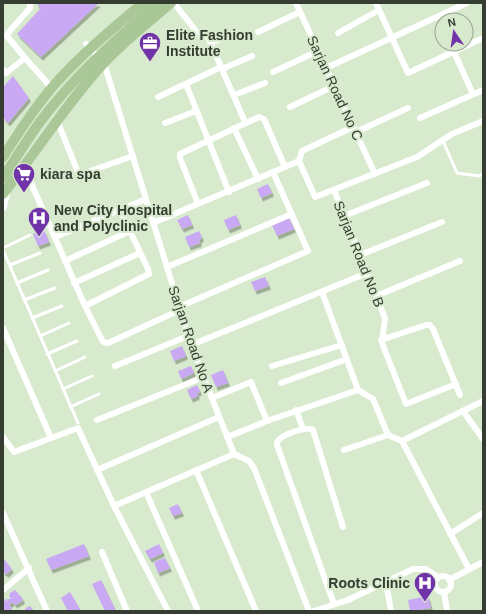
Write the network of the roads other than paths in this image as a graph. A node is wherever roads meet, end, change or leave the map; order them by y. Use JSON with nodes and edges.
{"nodes":[{"id":1,"x":30,"y":3,"type":"edge"},
{"id":2,"x":135,"y":3,"type":"edge"},
{"id":3,"x":142,"y":3,"type":"edge"},
{"id":4,"x":157,"y":3,"type":"edge"},
{"id":5,"x":171,"y":3,"type":"edge"},
{"id":6,"x":174,"y":3,"type":"edge"},
{"id":7,"x":296,"y":3,"type":"edge"},
{"id":8,"x":376,"y":3,"type":"edge"},
{"id":9,"x":466,"y":3,"type":"edge"},
{"id":10,"x":379,"y":10,"type":"junction"},
{"id":11,"x":300,"y":12,"type":"junction"},
{"id":12,"x":153,"y":18,"type":"junction"},
{"id":13,"x":236,"y":32,"type":"dead end"},
{"id":14,"x":258,"y":32,"type":"dead end"},
{"id":15,"x":338,"y":32,"type":"dead end"},
{"id":16,"x":392,"y":37,"type":"junction"},
{"id":17,"x":211,"y":43,"type":"junction"},
{"id":18,"x":86,"y":44,"type":"junction"},
{"id":19,"x":318,"y":51,"type":"junction"},
{"id":20,"x":454,"y":52,"type":"joint"},
{"id":21,"x":252,"y":56,"type":"dead end"},
{"id":22,"x":25,"y":58,"type":"junction"},
{"id":23,"x":104,"y":63,"type":"junction"},
{"id":24,"x":222,"y":68,"type":"junction"},
{"id":25,"x":326,"y":68,"type":"junction"},
{"id":26,"x":4,"y":72,"type":"edge"},
{"id":27,"x":273,"y":72,"type":"dead end"},
{"id":28,"x":265,"y":83,"type":"dead end"},
{"id":29,"x":186,"y":84,"type":"junction"},
{"id":30,"x":50,"y":86,"type":"junction"},
{"id":31,"x":334,"y":86,"type":"junction"},
{"id":32,"x":483,"y":90,"type":"edge"},
{"id":33,"x":473,"y":94,"type":"junction"},
{"id":34,"x":234,"y":95,"type":"junction"},
{"id":35,"x":158,"y":97,"type":"dead end"},
{"id":36,"x":290,"y":107,"type":"dead end"},
{"id":37,"x":408,"y":108,"type":"dead end"},
{"id":38,"x":196,"y":111,"type":"junction"},
{"id":39,"x":420,"y":118,"type":"dead end"},
{"id":40,"x":57,"y":119,"type":"junction"},
{"id":41,"x":483,"y":121,"type":"edge"},
{"id":42,"x":245,"y":122,"type":"junction"},
{"id":43,"x":165,"y":123,"type":"dead end"},
{"id":44,"x":234,"y":128,"type":"junction"},
{"id":45,"x":354,"y":130,"type":"junction"},
{"id":46,"x":208,"y":139,"type":"junction"},
{"id":47,"x":442,"y":140,"type":"junction"},
{"id":48,"x":3,"y":147,"type":"edge"},
{"id":49,"x":133,"y":156,"type":"junction"},
{"id":50,"x":3,"y":157,"type":"edge"},
{"id":51,"x":299,"y":161,"type":"junction"},
{"id":52,"x":24,"y":167,"type":"junction"},
{"id":53,"x":285,"y":167,"type":"junction"},
{"id":54,"x":273,"y":172,"type":"junction"},
{"id":55,"x":375,"y":174,"type":"junction"},
{"id":56,"x":483,"y":174,"type":"edge"},
{"id":57,"x":3,"y":178,"type":"edge"},
{"id":58,"x":258,"y":179,"type":"junction"},
{"id":59,"x":427,"y":183,"type":"dead end"},
{"id":60,"x":334,"y":190,"type":"junction"},
{"id":61,"x":5,"y":191,"type":"edge"},
{"id":62,"x":229,"y":192,"type":"junction"},
{"id":63,"x":146,"y":199,"type":"junction"},
{"id":64,"x":198,"y":204,"type":"junction"},
{"id":65,"x":3,"y":207,"type":"edge"},
{"id":66,"x":120,"y":210,"type":"junction"},
{"id":67,"x":292,"y":214,"type":"junction"},
{"id":68,"x":344,"y":216,"type":"junction"},
{"id":69,"x":442,"y":222,"type":"dead end"},
{"id":70,"x":153,"y":223,"type":"junction"},
{"id":71,"x":130,"y":232,"type":"junction"},
{"id":72,"x":30,"y":235,"type":"dead end"},
{"id":73,"x":55,"y":237,"type":"junction"},
{"id":74,"x":3,"y":249,"type":"edge"},
{"id":75,"x":40,"y":253,"type":"dead end"},
{"id":76,"x":140,"y":253,"type":"junction"},
{"id":77,"x":360,"y":256,"type":"junction"},
{"id":78,"x":65,"y":261,"type":"junction"},
{"id":79,"x":460,"y":261,"type":"dead end"},
{"id":80,"x":10,"y":265,"type":"junction"},
{"id":81,"x":167,"y":268,"type":"junction"},
{"id":82,"x":48,"y":270,"type":"dead end"},
{"id":83,"x":367,"y":273,"type":"junction"},
{"id":84,"x":17,"y":283,"type":"junction"},
{"id":85,"x":74,"y":283,"type":"junction"},
{"id":86,"x":55,"y":288,"type":"dead end"},
{"id":87,"x":322,"y":292,"type":"junction"},
{"id":88,"x":376,"y":296,"type":"junction"},
{"id":89,"x":24,"y":300,"type":"junction"},
{"id":90,"x":62,"y":306,"type":"dead end"},
{"id":91,"x":85,"y":306,"type":"junction"},
{"id":92,"x":180,"y":308,"type":"junction"},
{"id":93,"x":32,"y":318,"type":"junction"},
{"id":94,"x":69,"y":324,"type":"dead end"},
{"id":95,"x":3,"y":328,"type":"edge"},
{"id":96,"x":40,"y":336,"type":"junction"},
{"id":97,"x":188,"y":336,"type":"junction"},
{"id":98,"x":381,"y":340,"type":"junction"},
{"id":99,"x":77,"y":341,"type":"dead end"},
{"id":100,"x":191,"y":345,"type":"junction"},
{"id":101,"x":342,"y":345,"type":"junction"},
{"id":102,"x":47,"y":354,"type":"junction"},
{"id":103,"x":85,"y":357,"type":"dead end"},
{"id":104,"x":347,"y":360,"type":"junction"},
{"id":105,"x":116,"y":366,"type":"dead end"},
{"id":106,"x":272,"y":366,"type":"dead end"},
{"id":107,"x":55,"y":371,"type":"junction"},
{"id":108,"x":92,"y":376,"type":"dead end"},
{"id":109,"x":204,"y":377,"type":"junction"},
{"id":110,"x":281,"y":382,"type":"dead end"},
{"id":111,"x":456,"y":384,"type":"junction"},
{"id":112,"x":62,"y":388,"type":"junction"},
{"id":113,"x":358,"y":390,"type":"junction"},
{"id":114,"x":99,"y":394,"type":"dead end"},
{"id":115,"x":460,"y":395,"type":"dead end"},
{"id":116,"x":212,"y":398,"type":"junction"},
{"id":117,"x":483,"y":401,"type":"edge"},
{"id":118,"x":70,"y":407,"type":"junction"},
{"id":119,"x":296,"y":410,"type":"junction"},
{"id":120,"x":463,"y":411,"type":"junction"},
{"id":121,"x":219,"y":417,"type":"junction"},
{"id":122,"x":97,"y":420,"type":"dead end"},
{"id":123,"x":267,"y":421,"type":"junction"},
{"id":124,"x":78,"y":423,"type":"dead end"},
{"id":125,"x":303,"y":430,"type":"junction"},
{"id":126,"x":388,"y":435,"type":"junction"},
{"id":127,"x":3,"y":437,"type":"edge"},
{"id":128,"x":227,"y":437,"type":"junction"},
{"id":129,"x":51,"y":438,"type":"junction"},
{"id":130,"x":483,"y":439,"type":"edge"},
{"id":131,"x":402,"y":441,"type":"junction"},
{"id":132,"x":344,"y":450,"type":"dead end"},
{"id":133,"x":234,"y":454,"type":"junction"},
{"id":134,"x":97,"y":470,"type":"junction"},
{"id":135,"x":196,"y":470,"type":"junction"},
{"id":136,"x":146,"y":492,"type":"junction"},
{"id":137,"x":114,"y":506,"type":"junction"},
{"id":138,"x":3,"y":512,"type":"edge"},
{"id":139,"x":483,"y":513,"type":"edge"},
{"id":140,"x":343,"y":527,"type":"dead end"},
{"id":141,"x":450,"y":534,"type":"junction"},
{"id":142,"x":102,"y":552,"type":"dead end"},
{"id":143,"x":483,"y":562,"type":"edge"},
{"id":144,"x":29,"y":568,"type":"junction"},
{"id":145,"x":469,"y":569,"type":"junction"},
{"id":146,"x":438,"y":577,"type":"junction"},
{"id":147,"x":449,"y":580,"type":"junction"},
{"id":148,"x":386,"y":583,"type":"junction"},
{"id":149,"x":3,"y":590,"type":"edge"},
{"id":150,"x":444,"y":592,"type":"junction"},
{"id":151,"x":334,"y":604,"type":"junction"},
{"id":152,"x":47,"y":611,"type":"edge"},
{"id":153,"x":127,"y":611,"type":"edge"},
{"id":154,"x":168,"y":611,"type":"edge"},
{"id":155,"x":198,"y":611,"type":"edge"},
{"id":156,"x":256,"y":611,"type":"edge"},
{"id":157,"x":309,"y":611,"type":"edge"},
{"id":158,"x":314,"y":611,"type":"edge"},
{"id":159,"x":390,"y":611,"type":"edge"},
{"id":160,"x":447,"y":611,"type":"edge"}],
"edges":[{"from":1,"to":22,"type":"street"},
{"from":2,"to":18,"type":"main road"},
{"from":3,"to":12,"type":"street"},
{"from":3,"to":50,"type":"main road"},
{"from":4,"to":57,"type":"main road"},
{"from":5,"to":12,"type":"main road"},
{"from":6,"to":17,"type":"street"},
{"from":7,"to":11,"type":"street","name":"Sarjan Road No C"},
{"from":8,"to":10,"type":"street"},
{"from":9,"to":16,"type":"street"},
{"from":10,"to":15,"type":"street"},
{"from":10,"to":16,"type":"street"},
{"from":11,"to":14,"type":"street"},
{"from":11,"to":19,"type":"street","name":"Sarjan Road No C"},
{"from":12,"to":23,"type":"main road"},
{"from":13,"to":17,"type":"street"},
{"from":16,"to":20,"type":"street"},
{"from":16,"to":25,"type":"street"},
{"from":17,"to":24,"type":"street"},
{"from":18,"to":23,"type":"street"},
{"from":18,"to":30,"type":"main road"},
{"from":19,"to":25,"type":"street","name":"Sarjan Road No C"},
{"from":19,"to":27,"type":"street"},
{"from":20,"to":33,"type":"street"},
{"from":21,"to":24,"type":"street"},
{"from":22,"to":26,"type":"street"},
{"from":22,"to":30,"type":"street"},
{"from":23,"to":40,"type":"main road"},
{"from":23,"to":49,"type":"street","name":"Sarjan Road No A"},
{"from":24,"to":29,"type":"street"},
{"from":24,"to":34,"type":"street"},
{"from":25,"to":31,"type":"street","name":"Sarjan Road No C"},
{"from":28,"to":34,"type":"street"},
{"from":29,"to":35,"type":"street"},
{"from":29,"to":38,"type":"street"},
{"from":30,"to":48,"type":"main road"},
{"from":31,"to":36,"type":"street"},
{"from":31,"to":45,"type":"street","name":"Sarjan Road No C"},
{"from":32,"to":33,"type":"street"},
{"from":33,"to":39,"type":"street"},
{"from":34,"to":42,"type":"street"},
{"from":37,"to":45,"type":"street"},
{"from":38,"to":43,"type":"street"},
{"from":38,"to":46,"type":"street"},
{"from":40,"to":49,"type":"street"},
{"from":40,"to":52,"type":"main road"},
{"from":41,"to":47,"type":"street"},
{"from":42,"to":44,"type":"street"},
{"from":42,"to":53,"type":"street"},
{"from":44,"to":46,"type":"street"},
{"from":44,"to":58,"type":"street"},
{"from":45,"to":51,"type":"street"},
{"from":45,"to":55,"type":"street","name":"Sarjan Road No C"},
{"from":46,"to":62,"type":"street"},
{"from":46,"to":64,"type":"street"},
{"from":47,"to":55,"type":"street"},
{"from":47,"to":56,"type":"lane"},
{"from":49,"to":63,"type":"street","name":"Sarjan Road No A"},
{"from":51,"to":53,"type":"street"},
{"from":51,"to":60,"type":"street"},
{"from":52,"to":61,"type":"main road"},
{"from":52,"to":73,"type":"street"},
{"from":53,"to":54,"type":"street"},
{"from":54,"to":58,"type":"street"},
{"from":54,"to":67,"type":"street"},
{"from":55,"to":60,"type":"street"},
{"from":58,"to":62,"type":"street"},
{"from":59,"to":68,"type":"street"},
{"from":60,"to":68,"type":"street","name":"Sarjan Road No B"},
{"from":61,"to":65,"type":"street"},
{"from":62,"to":64,"type":"street"},
{"from":63,"to":66,"type":"street"},
{"from":63,"to":70,"type":"street","name":"Sarjan Road No A"},
{"from":64,"to":70,"type":"street"},
{"from":66,"to":71,"type":"street"},
{"from":66,"to":73,"type":"street"},
{"from":67,"to":81,"type":"street"},
{"from":67,"to":92,"type":"street"},
{"from":68,"to":77,"type":"street","name":"Sarjan Road No B"},
{"from":69,"to":77,"type":"street"},
{"from":70,"to":81,"type":"street","name":"Sarjan Road No A"},
{"from":71,"to":76,"type":"street"},
{"from":71,"to":78,"type":"street"},
{"from":72,"to":74,"type":"lane"},
{"from":73,"to":78,"type":"street"},
{"from":74,"to":80,"type":"lane"},
{"from":75,"to":80,"type":"lane"},
{"from":76,"to":85,"type":"street"},
{"from":76,"to":91,"type":"street"},
{"from":77,"to":83,"type":"street","name":"Sarjan Road No B"},
{"from":78,"to":85,"type":"street"},
{"from":79,"to":88,"type":"street"},
{"from":80,"to":84,"type":"lane"},
{"from":81,"to":92,"type":"street","name":"Sarjan Road No A"},
{"from":82,"to":84,"type":"lane"},
{"from":83,"to":87,"type":"street"},
{"from":83,"to":88,"type":"street","name":"Sarjan Road No B"},
{"from":84,"to":89,"type":"lane"},
{"from":85,"to":91,"type":"street"},
{"from":86,"to":89,"type":"lane"},
{"from":87,"to":100,"type":"street"},
{"from":87,"to":101,"type":"street"},
{"from":88,"to":98,"type":"street","name":"Sarjan Road No B"},
{"from":89,"to":93,"type":"lane"},
{"from":90,"to":93,"type":"lane"},
{"from":91,"to":92,"type":"street"},
{"from":92,"to":97,"type":"street","name":"Sarjan Road No A"},
{"from":93,"to":96,"type":"lane"},
{"from":94,"to":96,"type":"lane"},
{"from":95,"to":129,"type":"street"},
{"from":96,"to":102,"type":"lane"},
{"from":97,"to":100,"type":"street","name":"Sarjan Road No A"},
{"from":97,"to":105,"type":"street"},
{"from":98,"to":111,"type":"street"},
{"from":98,"to":111,"type":"street"},
{"from":99,"to":102,"type":"lane"},
{"from":100,"to":109,"type":"street","name":"Sarjan Road No A"},
{"from":101,"to":104,"type":"street"},
{"from":101,"to":106,"type":"street"},
{"from":102,"to":107,"type":"lane"},
{"from":103,"to":107,"type":"lane"},
{"from":104,"to":110,"type":"street"},
{"from":104,"to":113,"type":"street"},
{"from":107,"to":112,"type":"lane"},
{"from":108,"to":112,"type":"lane"},
{"from":109,"to":116,"type":"street","name":"Sarjan Road No A"},
{"from":109,"to":122,"type":"street"},
{"from":111,"to":115,"type":"street"},
{"from":112,"to":118,"type":"lane"},
{"from":113,"to":119,"type":"street"},
{"from":113,"to":126,"type":"street"},
{"from":114,"to":118,"type":"lane"},
{"from":116,"to":121,"type":"street","name":"Sarjan Road No A"},
{"from":116,"to":123,"type":"street"},
{"from":117,"to":120,"type":"street"},
{"from":118,"to":124,"type":"lane"},
{"from":119,"to":123,"type":"street"},
{"from":119,"to":125,"type":"street"},
{"from":120,"to":130,"type":"street"},
{"from":120,"to":131,"type":"street"},
{"from":121,"to":128,"type":"street","name":"Sarjan Road No A"},
{"from":121,"to":134,"type":"street"},
{"from":123,"to":128,"type":"street"},
{"from":125,"to":140,"type":"street"},
{"from":125,"to":151,"type":"street"},
{"from":126,"to":131,"type":"street"},
{"from":126,"to":132,"type":"street"},
{"from":127,"to":129,"type":"street"},
{"from":128,"to":133,"type":"street","name":"Sarjan Road No A"},
{"from":129,"to":134,"type":"street"},
{"from":131,"to":141,"type":"street"},
{"from":133,"to":135,"type":"street"},
{"from":133,"to":157,"type":"street"},
{"from":134,"to":137,"type":"street"},
{"from":135,"to":136,"type":"street"},
{"from":135,"to":156,"type":"street"},
{"from":136,"to":137,"type":"street"},
{"from":136,"to":155,"type":"street"},
{"from":137,"to":154,"type":"street"},
{"from":138,"to":144,"type":"street"},
{"from":139,"to":141,"type":"street"},
{"from":141,"to":145,"type":"street"},
{"from":142,"to":153,"type":"street"},
{"from":143,"to":145,"type":"street"},
{"from":144,"to":149,"type":"street"},
{"from":144,"to":152,"type":"street"},
{"from":145,"to":147,"type":"street"},
{"from":146,"to":147,"type":"street"},
{"from":146,"to":148,"type":"street"},
{"from":146,"to":150,"type":"street"},
{"from":147,"to":150,"type":"street"},
{"from":148,"to":151,"type":"street"},
{"from":148,"to":159,"type":"street"},
{"from":150,"to":160,"type":"street"},
{"from":151,"to":158,"type":"street"}]}
